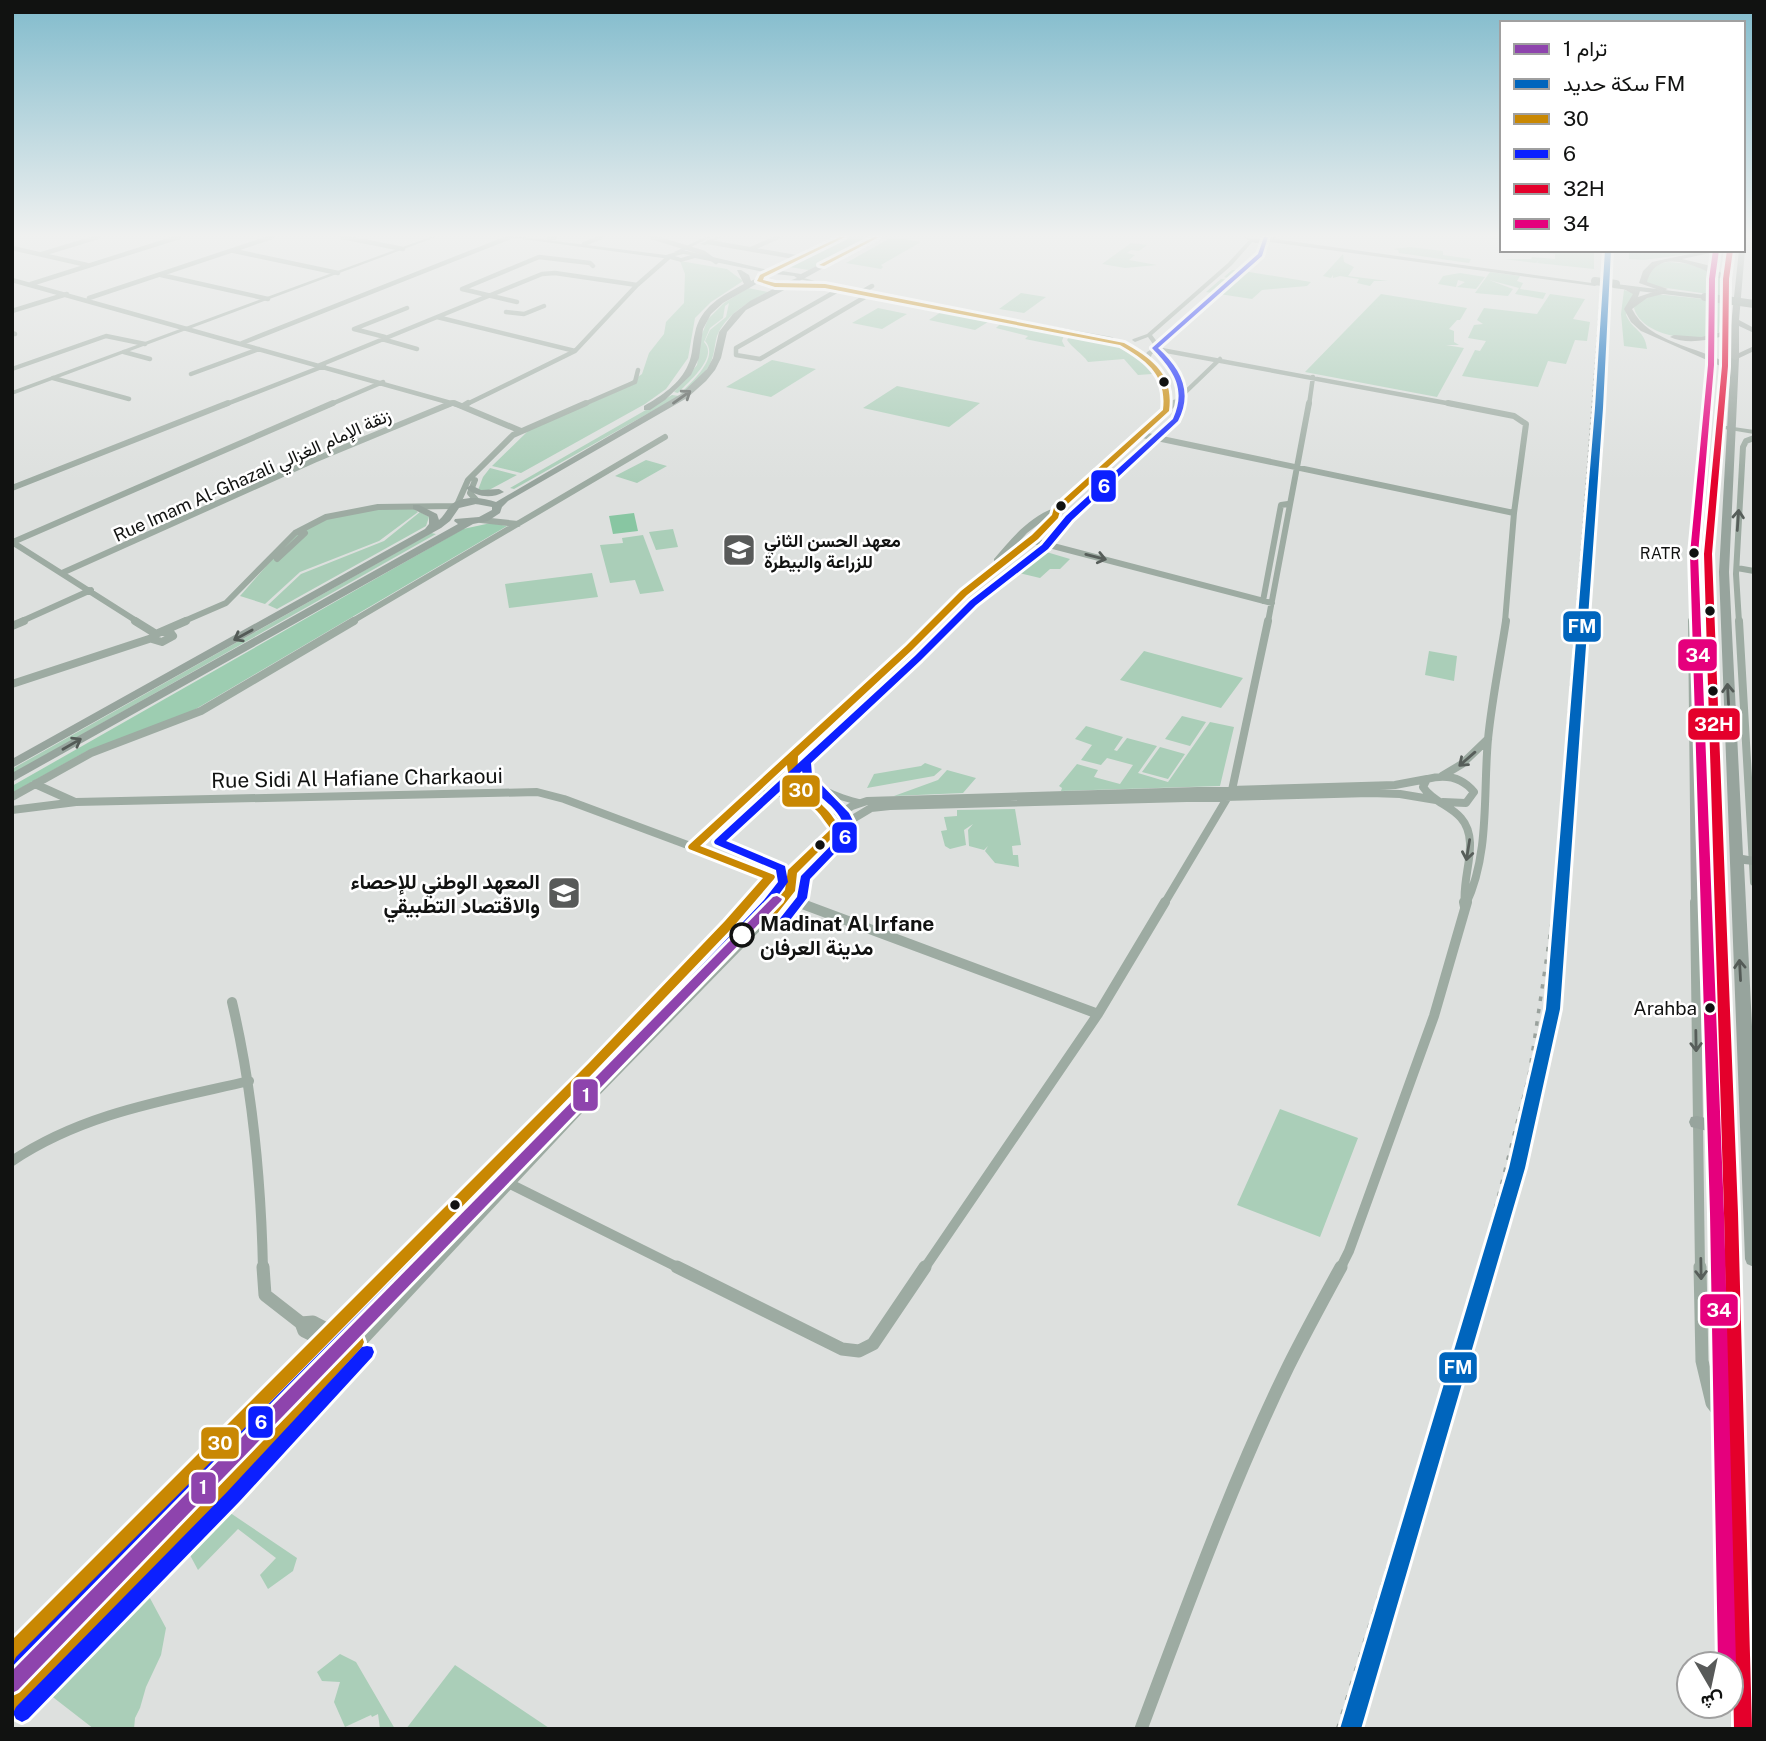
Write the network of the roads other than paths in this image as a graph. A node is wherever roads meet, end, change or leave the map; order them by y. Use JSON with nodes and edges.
{"nodes":[{"id":1,"x":155,"y":318,"type":"edge"},
{"id":2,"x":216,"y":318,"type":"edge"},
{"id":3,"x":305,"y":318,"type":"edge"},
{"id":4,"x":381,"y":318,"type":"edge"},
{"id":5,"x":434,"y":318,"type":"edge"},
{"id":6,"x":442,"y":318,"type":"edge"},
{"id":7,"x":606,"y":318,"type":"edge"},
{"id":8,"x":705,"y":318,"type":"edge"},
{"id":9,"x":733,"y":318,"type":"edge"},
{"id":10,"x":789,"y":318,"type":"edge"},
{"id":11,"x":829,"y":318,"type":"edge"},
{"id":12,"x":998,"y":318,"type":"edge"},
{"id":13,"x":1177,"y":318,"type":"edge"},
{"id":14,"x":1633,"y":318,"type":"edge"},
{"id":15,"x":1635,"y":318,"type":"edge"},
{"id":16,"x":1725,"y":318,"type":"edge"},
{"id":17,"x":1735,"y":321,"type":"joint"},
{"id":18,"x":190,"y":328,"type":"junction"},
{"id":19,"x":1754,"y":331,"type":"edge"},
{"id":20,"x":1724,"y":334,"type":"junction"},
{"id":21,"x":383,"y":338,"type":"junction"},
{"id":22,"x":1131,"y":342,"type":"junction"},
{"id":23,"x":242,"y":343,"type":"junction"},
{"id":24,"x":145,"y":344,"type":"junction"},
{"id":25,"x":1154,"y":344,"type":"junction"},
{"id":26,"x":1754,"y":348,"type":"edge"},
{"id":27,"x":259,"y":349,"type":"junction"},
{"id":28,"x":417,"y":349,"type":"dead end"},
{"id":29,"x":1134,"y":350,"type":"junction"},
{"id":30,"x":575,"y":351,"type":"junction"},
{"id":31,"x":124,"y":352,"type":"junction"},
{"id":32,"x":1735,"y":358,"type":"junction"},
{"id":33,"x":150,"y":359,"type":"dead end"},
{"id":34,"x":1147,"y":359,"type":"junction"},
{"id":35,"x":1220,"y":359,"type":"junction"},
{"id":36,"x":1715,"y":359,"type":"junction"},
{"id":37,"x":322,"y":366,"type":"junction"},
{"id":38,"x":1725,"y":366,"type":"junction"},
{"id":39,"x":12,"y":369,"type":"edge"},
{"id":40,"x":638,"y":370,"type":"dead end"},
{"id":41,"x":191,"y":374,"type":"dead end"},
{"id":42,"x":1313,"y":377,"type":"junction"},
{"id":43,"x":53,"y":378,"type":"junction"},
{"id":44,"x":383,"y":383,"type":"junction"},
{"id":45,"x":1734,"y":391,"type":"junction"},
{"id":46,"x":12,"y":393,"type":"edge"},
{"id":47,"x":1747,"y":393,"type":"dead end"},
{"id":48,"x":128,"y":399,"type":"dead end"},
{"id":49,"x":453,"y":403,"type":"junction"},
{"id":50,"x":463,"y":406,"type":"junction"},
{"id":51,"x":1166,"y":411,"type":"junction"},
{"id":52,"x":1726,"y":426,"type":"junction"},
{"id":53,"x":1754,"y":430,"type":"edge"},
{"id":54,"x":521,"y":431,"type":"junction"},
{"id":55,"x":1138,"y":434,"type":"junction"},
{"id":56,"x":665,"y":437,"type":"dead end"},
{"id":57,"x":1754,"y":438,"type":"edge"},
{"id":58,"x":1297,"y":467,"type":"junction"},
{"id":59,"x":12,"y":488,"type":"edge"},
{"id":60,"x":471,"y":488,"type":"junction"},
{"id":61,"x":499,"y":492,"type":"junction"},
{"id":62,"x":478,"y":501,"type":"junction"},
{"id":63,"x":416,"y":507,"type":"junction"},
{"id":64,"x":453,"y":510,"type":"junction"},
{"id":65,"x":496,"y":510,"type":"junction"},
{"id":66,"x":1057,"y":510,"type":"junction"},
{"id":67,"x":1514,"y":513,"type":"junction"},
{"id":68,"x":475,"y":521,"type":"junction"},
{"id":69,"x":508,"y":521,"type":"junction"},
{"id":70,"x":316,"y":522,"type":"junction"},
{"id":71,"x":518,"y":524,"type":"junction"},
{"id":72,"x":1028,"y":529,"type":"junction"},
{"id":73,"x":429,"y":530,"type":"junction"},
{"id":74,"x":1038,"y":532,"type":"junction"},
{"id":75,"x":1018,"y":538,"type":"junction"},
{"id":76,"x":1029,"y":541,"type":"junction"},
{"id":77,"x":13,"y":542,"type":"edge"},
{"id":78,"x":1730,"y":548,"type":"junction"},
{"id":79,"x":997,"y":565,"type":"junction"},
{"id":80,"x":1732,"y":571,"type":"junction"},
{"id":81,"x":1754,"y":571,"type":"edge"},
{"id":82,"x":62,"y":573,"type":"junction"},
{"id":83,"x":90,"y":590,"type":"junction"},
{"id":84,"x":1731,"y":600,"type":"junction"},
{"id":85,"x":1268,"y":602,"type":"junction"},
{"id":86,"x":12,"y":626,"type":"edge"},
{"id":87,"x":157,"y":635,"type":"junction"},
{"id":88,"x":172,"y":637,"type":"junction"},
{"id":89,"x":12,"y":684,"type":"edge"},
{"id":90,"x":1488,"y":738,"type":"junction"},
{"id":91,"x":1731,"y":752,"type":"junction"},
{"id":92,"x":793,"y":755,"type":"junction"},
{"id":93,"x":1746,"y":755,"type":"junction"},
{"id":94,"x":12,"y":764,"type":"edge"},
{"id":95,"x":791,"y":767,"type":"junction"},
{"id":96,"x":1443,"y":776,"type":"junction"},
{"id":97,"x":12,"y":778,"type":"edge"},
{"id":98,"x":1427,"y":779,"type":"junction"},
{"id":99,"x":35,"y":784,"type":"junction"},
{"id":100,"x":1474,"y":792,"type":"junction"},
{"id":101,"x":752,"y":793,"type":"junction"},
{"id":102,"x":1230,"y":794,"type":"junction"},
{"id":103,"x":1486,"y":795,"type":"junction"},
{"id":104,"x":12,"y":797,"type":"edge"},
{"id":105,"x":807,"y":799,"type":"junction"},
{"id":106,"x":1439,"y":801,"type":"junction"},
{"id":107,"x":76,"y":802,"type":"junction"},
{"id":108,"x":866,"y":804,"type":"junction"},
{"id":109,"x":12,"y":810,"type":"edge"},
{"id":110,"x":833,"y":824,"type":"junction"},
{"id":111,"x":693,"y":847,"type":"junction"},
{"id":112,"x":1735,"y":858,"type":"junction"},
{"id":113,"x":1752,"y":861,"type":"edge"},
{"id":114,"x":792,"y":872,"type":"junction"},
{"id":115,"x":767,"y":881,"type":"junction"},
{"id":116,"x":1754,"y":882,"type":"edge"},
{"id":117,"x":788,"y":894,"type":"junction"},
{"id":118,"x":1465,"y":907,"type":"junction"},
{"id":119,"x":232,"y":1002,"type":"dead end"},
{"id":120,"x":1098,"y":1014,"type":"junction"},
{"id":121,"x":250,"y":1081,"type":"junction"},
{"id":122,"x":1698,"y":1122,"type":"junction"},
{"id":123,"x":1728,"y":1130,"type":"junction"},
{"id":124,"x":12,"y":1161,"type":"edge"},
{"id":125,"x":508,"y":1183,"type":"junction"},
{"id":126,"x":1754,"y":1259,"type":"edge"},
{"id":127,"x":327,"y":1336,"type":"junction"},
{"id":128,"x":351,"y":1348,"type":"junction"},
{"id":129,"x":1735,"y":1433,"type":"junction"},
{"id":130,"x":12,"y":1653,"type":"edge"},
{"id":131,"x":12,"y":1703,"type":"edge"},
{"id":132,"x":1141,"y":1729,"type":"edge"},
{"id":133,"x":1743,"y":1729,"type":"edge"}],
"edges":[{"from":1,"to":18,"type":"street"},
{"from":2,"to":18,"type":"street"},
{"from":3,"to":23,"type":"street"},
{"from":4,"to":21,"type":"street"},
{"from":5,"to":21,"type":"street"},
{"from":6,"to":30,"type":"street"},
{"from":7,"to":30,"type":"street"},
{"from":8,"to":61,"type":"main road"},
{"from":65,"to":9,"type":"main road","one_way":true},
{"from":10,"to":11,"type":"street"},
{"from":12,"to":22,"type":"street"},
{"from":13,"to":25,"type":"street"},
{"from":14,"to":36,"type":"highway"},
{"from":15,"to":20,"type":"highway"},
{"from":16,"to":20,"type":"highway"},
{"from":17,"to":19,"type":"highway"},
{"from":17,"to":32,"type":"highway"},
{"from":18,"to":23,"type":"street"},
{"from":18,"to":24,"type":"street"},
{"from":20,"to":38,"type":"highway"},
{"from":21,"to":28,"type":"street"},
{"from":21,"to":37,"type":"street"},
{"from":22,"to":25,"type":"street"},
{"from":22,"to":29,"type":"street"},
{"from":23,"to":27,"type":"street"},
{"from":24,"to":31,"type":"street"},
{"from":24,"to":39,"type":"street"},
{"from":25,"to":29,"type":"street"},
{"from":25,"to":34,"type":"street"},
{"from":25,"to":35,"type":"street"},
{"from":26,"to":32,"type":"highway"},
{"from":27,"to":37,"type":"street"},
{"from":27,"to":41,"type":"street"},
{"from":29,"to":34,"type":"street"},
{"from":30,"to":50,"type":"street"},
{"from":31,"to":33,"type":"street"},
{"from":31,"to":43,"type":"street"},
{"from":32,"to":45,"type":"main road"},
{"from":34,"to":51,"type":"street"},
{"from":35,"to":42,"type":"street"},
{"from":35,"to":51,"type":"street"},
{"from":36,"to":38,"type":"highway"},
{"from":36,"to":122,"type":"street","one_way":true},
{"from":37,"to":44,"type":"street"},
{"from":37,"to":59,"type":"street"},
{"from":38,"to":52,"type":"main road"},
{"from":40,"to":54,"type":"street"},
{"from":42,"to":58,"type":"street"},
{"from":42,"to":67,"type":"street"},
{"from":43,"to":46,"type":"street"},
{"from":43,"to":48,"type":"street"},
{"from":44,"to":49,"type":"street"},
{"from":44,"to":77,"type":"street"},
{"from":45,"to":47,"type":"main road"},
{"from":45,"to":52,"type":"main road"},
{"from":49,"to":50,"type":"street"},
{"from":49,"to":82,"type":"street","name":"Rue Imam Al-Ghazali زنقة الإمام الغزالي"},
{"from":50,"to":54,"type":"street"},
{"from":51,"to":55,"type":"street"},
{"from":52,"to":53,"type":"street"},
{"from":52,"to":78,"type":"main road"},
{"from":52,"to":123,"type":"main road"},
{"from":54,"to":60,"type":"street"},
{"from":54,"to":64,"type":"street"},
{"from":55,"to":58,"type":"street"},
{"from":55,"to":66,"type":"street"},
{"from":56,"to":71,"type":"street"},
{"from":78,"to":57,"type":"street","one_way":true},
{"from":58,"to":67,"type":"street"},
{"from":58,"to":85,"type":"street"},
{"from":60,"to":61,"type":"main road"},
{"from":60,"to":62,"type":"street"},
{"from":61,"to":62,"type":"main road"},
{"from":62,"to":64,"type":"main road"},
{"from":62,"to":65,"type":"main road"},
{"from":63,"to":64,"type":"street"},
{"from":63,"to":70,"type":"street"},
{"from":63,"to":73,"type":"main road"},
{"from":64,"to":68,"type":"main road"},
{"from":64,"to":73,"type":"main road"},
{"from":65,"to":68,"type":"main road"},
{"from":65,"to":69,"type":"street"},
{"from":66,"to":72,"type":"street"},
{"from":66,"to":74,"type":"street"},
{"from":67,"to":90,"type":"street"},
{"from":68,"to":69,"type":"street"},
{"from":97,"to":68,"type":"main road","one_way":true},
{"from":69,"to":71,"type":"street"},
{"from":70,"to":87,"type":"street"},
{"from":70,"to":88,"type":"street"},
{"from":71,"to":99,"type":"street"},
{"from":72,"to":74,"type":"street"},
{"from":72,"to":75,"type":"street"},
{"from":73,"to":94,"type":"main road","one_way":true},
{"from":74,"to":76,"type":"street"},
{"from":75,"to":76,"type":"street"},
{"from":75,"to":79,"type":"street"},
{"from":76,"to":79,"type":"street"},
{"from":76,"to":85,"type":"street","one_way":true},
{"from":77,"to":82,"type":"street"},
{"from":78,"to":80,"type":"main road"},
{"from":79,"to":92,"type":"street"},
{"from":80,"to":81,"type":"street"},
{"from":80,"to":84,"type":"main road"},
{"from":82,"to":83,"type":"street"},
{"from":83,"to":86,"type":"street"},
{"from":83,"to":87,"type":"street"},
{"from":91,"to":84,"type":"main road","one_way":true},
{"from":84,"to":93,"type":"street"},
{"from":85,"to":102,"type":"street"},
{"from":87,"to":88,"type":"street"},
{"from":87,"to":88,"type":"street"},
{"from":87,"to":89,"type":"street"},
{"from":90,"to":96,"type":"street","one_way":true},
{"from":90,"to":103,"type":"street"},
{"from":91,"to":93,"type":"main road"},
{"from":91,"to":112,"type":"main road"},
{"from":92,"to":95,"type":"street"},
{"from":92,"to":101,"type":"street"},
{"from":93,"to":113,"type":"street"},
{"from":95,"to":105,"type":"street"},
{"from":95,"to":108,"type":"street"},
{"from":96,"to":98,"type":"street"},
{"from":96,"to":100,"type":"street"},
{"from":98,"to":102,"type":"street"},
{"from":98,"to":106,"type":"street"},
{"from":99,"to":104,"type":"street"},
{"from":99,"to":107,"type":"street"},
{"from":100,"to":103,"type":"street"},
{"from":100,"to":106,"type":"street"},
{"from":101,"to":105,"type":"street"},
{"from":101,"to":111,"type":"street"},
{"from":102,"to":106,"type":"street"},
{"from":102,"to":108,"type":"street"},
{"from":102,"to":120,"type":"street"},
{"from":103,"to":118,"type":"street"},
{"from":105,"to":110,"type":"street"},
{"from":106,"to":118,"type":"street","one_way":true},
{"from":107,"to":109,"type":"street","name":"Rue Sidi Al Hafiane Charkaoui"},
{"from":107,"to":111,"type":"street","name":"Rue Sidi Al Hafiane Charkaoui"},
{"from":108,"to":110,"type":"street"},
{"from":110,"to":114,"type":"street"},
{"from":111,"to":115,"type":"street"},
{"from":112,"to":113,"type":"main road"},
{"from":126,"to":112,"type":"main road","one_way":true},
{"from":113,"to":116,"type":"street"},
{"from":114,"to":115,"type":"street"},
{"from":114,"to":117,"type":"street"},
{"from":115,"to":117,"type":"street"},
{"from":115,"to":127,"type":"street"},
{"from":117,"to":120,"type":"street"},
{"from":117,"to":125,"type":"street"},
{"from":118,"to":132,"type":"street"},
{"from":119,"to":121,"type":"street"},
{"from":120,"to":125,"type":"street"},
{"from":121,"to":124,"type":"street"},
{"from":121,"to":127,"type":"street"},
{"from":122,"to":123,"type":"main road"},
{"from":122,"to":129,"type":"street","one_way":true},
{"from":123,"to":129,"type":"main road"},
{"from":125,"to":128,"type":"street"},
{"from":127,"to":128,"type":"street"},
{"from":127,"to":130,"type":"street"},
{"from":128,"to":131,"type":"street"},
{"from":129,"to":133,"type":"main road"}]}
